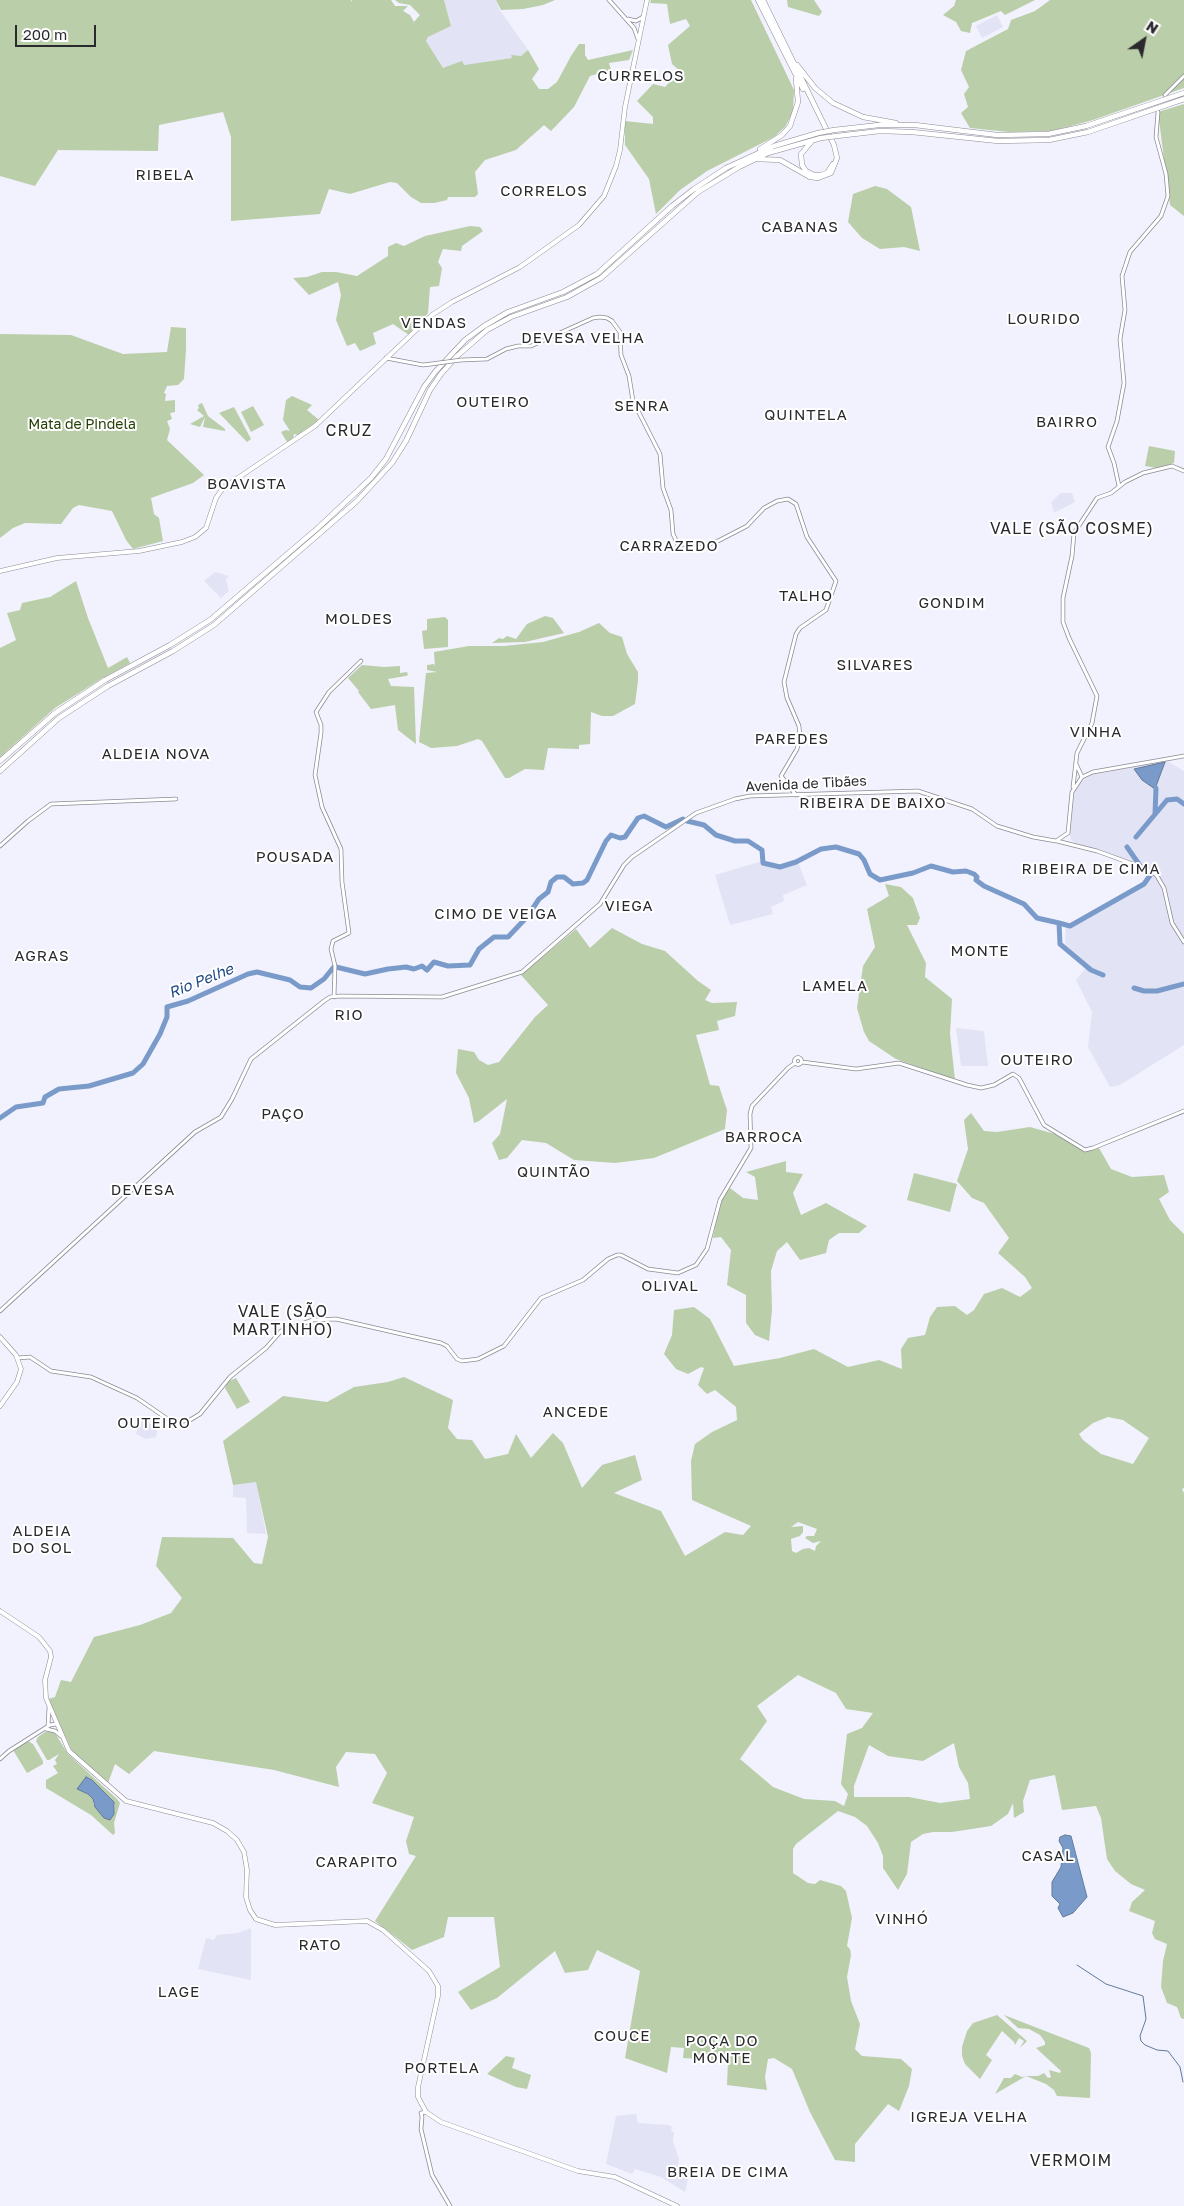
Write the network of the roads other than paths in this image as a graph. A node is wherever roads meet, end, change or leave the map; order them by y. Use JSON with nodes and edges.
{"nodes":[{"id":1,"x":609,"y":0,"type":"edge"},
{"id":2,"x":648,"y":0,"type":"edge"},
{"id":3,"x":758,"y":0,"type":"edge"},
{"id":4,"x":763,"y":0,"type":"edge"},
{"id":5,"x":644,"y":16,"type":"junction"},
{"id":6,"x":625,"y":18,"type":"junction"},
{"id":7,"x":631,"y":21,"type":"junction"},
{"id":8,"x":634,"y":28,"type":"junction"},
{"id":9,"x":642,"y":29,"type":"junction"},
{"id":10,"x":639,"y":42,"type":"junction"},
{"id":11,"x":790,"y":59,"type":"junction"},
{"id":12,"x":1184,"y":76,"type":"edge"},
{"id":13,"x":1184,"y":93,"type":"edge"},
{"id":14,"x":1165,"y":95,"type":"dead end"},
{"id":15,"x":1184,"y":99,"type":"edge"},
{"id":16,"x":1158,"y":112,"type":"dead end"},
{"id":17,"x":915,"y":125,"type":"junction"},
{"id":18,"x":814,"y":140,"type":"junction"},
{"id":19,"x":753,"y":157,"type":"junction"},
{"id":20,"x":390,"y":354,"type":"junction"},
{"id":21,"x":386,"y":358,"type":"junction"},
{"id":22,"x":395,"y":361,"type":"junction"},
{"id":23,"x":1184,"y":471,"type":"edge"},
{"id":24,"x":1119,"y":486,"type":"junction"},
{"id":25,"x":0,"y":571,"type":"edge"},
{"id":26,"x":361,"y":661,"type":"dead end"},
{"id":27,"x":1184,"y":756,"type":"edge"},
{"id":28,"x":0,"y":761,"type":"edge"},
{"id":29,"x":1076,"y":762,"type":"junction"},
{"id":30,"x":1079,"y":769,"type":"junction"},
{"id":31,"x":1074,"y":770,"type":"junction"},
{"id":32,"x":0,"y":771,"type":"edge"},
{"id":33,"x":1088,"y":774,"type":"junction"},
{"id":34,"x":1082,"y":777,"type":"junction"},
{"id":35,"x":1073,"y":788,"type":"junction"},
{"id":36,"x":796,"y":795,"type":"junction"},
{"id":37,"x":176,"y":799,"type":"dead end"},
{"id":38,"x":1068,"y":833,"type":"junction"},
{"id":39,"x":1063,"y":837,"type":"junction"},
{"id":40,"x":1056,"y":841,"type":"junction"},
{"id":41,"x":1071,"y":844,"type":"junction"},
{"id":42,"x":0,"y":846,"type":"edge"},
{"id":43,"x":1184,"y":942,"type":"edge"},
{"id":44,"x":334,"y":997,"type":"junction"},
{"id":45,"x":1184,"y":1111,"type":"edge"},
{"id":46,"x":0,"y":1311,"type":"edge"},
{"id":47,"x":0,"y":1337,"type":"edge"},
{"id":48,"x":18,"y":1358,"type":"junction"},
{"id":49,"x":0,"y":1406,"type":"edge"},
{"id":50,"x":0,"y":1611,"type":"edge"},
{"id":51,"x":49,"y":1707,"type":"junction"},
{"id":52,"x":56,"y":1724,"type":"junction"},
{"id":53,"x":48,"y":1728,"type":"junction"},
{"id":54,"x":62,"y":1736,"type":"junction"},
{"id":55,"x":0,"y":1760,"type":"edge"},
{"id":56,"x":423,"y":2114,"type":"junction"},
{"id":57,"x":450,"y":2206,"type":"edge"},
{"id":58,"x":678,"y":2206,"type":"edge"}],
"edges":[{"from":1,"to":6,"type":"street"},
{"from":2,"to":5,"type":"main road"},
{"from":3,"to":11,"type":"highway"},
{"from":4,"to":11,"type":"highway"},
{"from":5,"to":7,"type":"street"},
{"from":5,"to":9,"type":"main road"},
{"from":6,"to":7,"type":"street"},
{"from":6,"to":8,"type":"street"},
{"from":7,"to":9,"type":"street"},
{"from":8,"to":9,"type":"street"},
{"from":8,"to":10,"type":"street"},
{"from":9,"to":10,"type":"main road"},
{"from":10,"to":20,"type":"main road"},
{"from":11,"to":17,"type":"highway"},
{"from":11,"to":18,"type":"highway"},
{"from":11,"to":19,"type":"highway"},
{"from":11,"to":19,"type":"highway"},
{"from":12,"to":14,"type":"street"},
{"from":13,"to":17,"type":"highway"},
{"from":15,"to":18,"type":"highway","bridge":true},
{"from":16,"to":24,"type":"street"},
{"from":17,"to":19,"type":"highway","bridge":true},
{"from":18,"to":19,"type":"highway"},
{"from":19,"to":28,"type":"highway"},
{"from":19,"to":32,"type":"highway"},
{"from":20,"to":21,"type":"main road"},
{"from":20,"to":22,"type":"street"},
{"from":21,"to":22,"type":"street"},
{"from":21,"to":25,"type":"main road"},
{"from":22,"to":36,"type":"street","bridge":true},
{"from":23,"to":24,"type":"street"},
{"from":24,"to":29,"type":"street"},
{"from":26,"to":44,"type":"street"},
{"from":27,"to":33,"type":"street"},
{"from":29,"to":30,"type":"street"},
{"from":29,"to":31,"type":"street"},
{"from":30,"to":33,"type":"street"},
{"from":30,"to":34,"type":"street"},
{"from":31,"to":34,"type":"street"},
{"from":31,"to":35,"type":"street"},
{"from":33,"to":34,"type":"street"},
{"from":34,"to":35,"type":"street"},
{"from":35,"to":38,"type":"street"},
{"from":36,"to":40,"type":"street","name":"Avenida de Tibães"},
{"from":36,"to":44,"type":"street","name":"Avenida de Tibães"},
{"from":37,"to":42,"type":"street"},
{"from":38,"to":39,"type":"street"},
{"from":38,"to":41,"type":"street"},
{"from":39,"to":40,"type":"street"},
{"from":39,"to":41,"type":"street"},
{"from":40,"to":41,"type":"street","name":"Avenida de Tibães"},
{"from":41,"to":43,"type":"street","name":"Avenida de Tibães"},
{"from":44,"to":46,"type":"street"},
{"from":45,"to":48,"type":"street"},
{"from":47,"to":48,"type":"main road"},
{"from":48,"to":49,"type":"main road"},
{"from":50,"to":51,"type":"main road"},
{"from":51,"to":52,"type":"main road"},
{"from":51,"to":53,"type":"street"},
{"from":52,"to":53,"type":"street"},
{"from":52,"to":54,"type":"main road"},
{"from":53,"to":54,"type":"street"},
{"from":53,"to":55,"type":"street"},
{"from":54,"to":56,"type":"main road"},
{"from":56,"to":57,"type":"street"},
{"from":56,"to":58,"type":"main road"}]}
